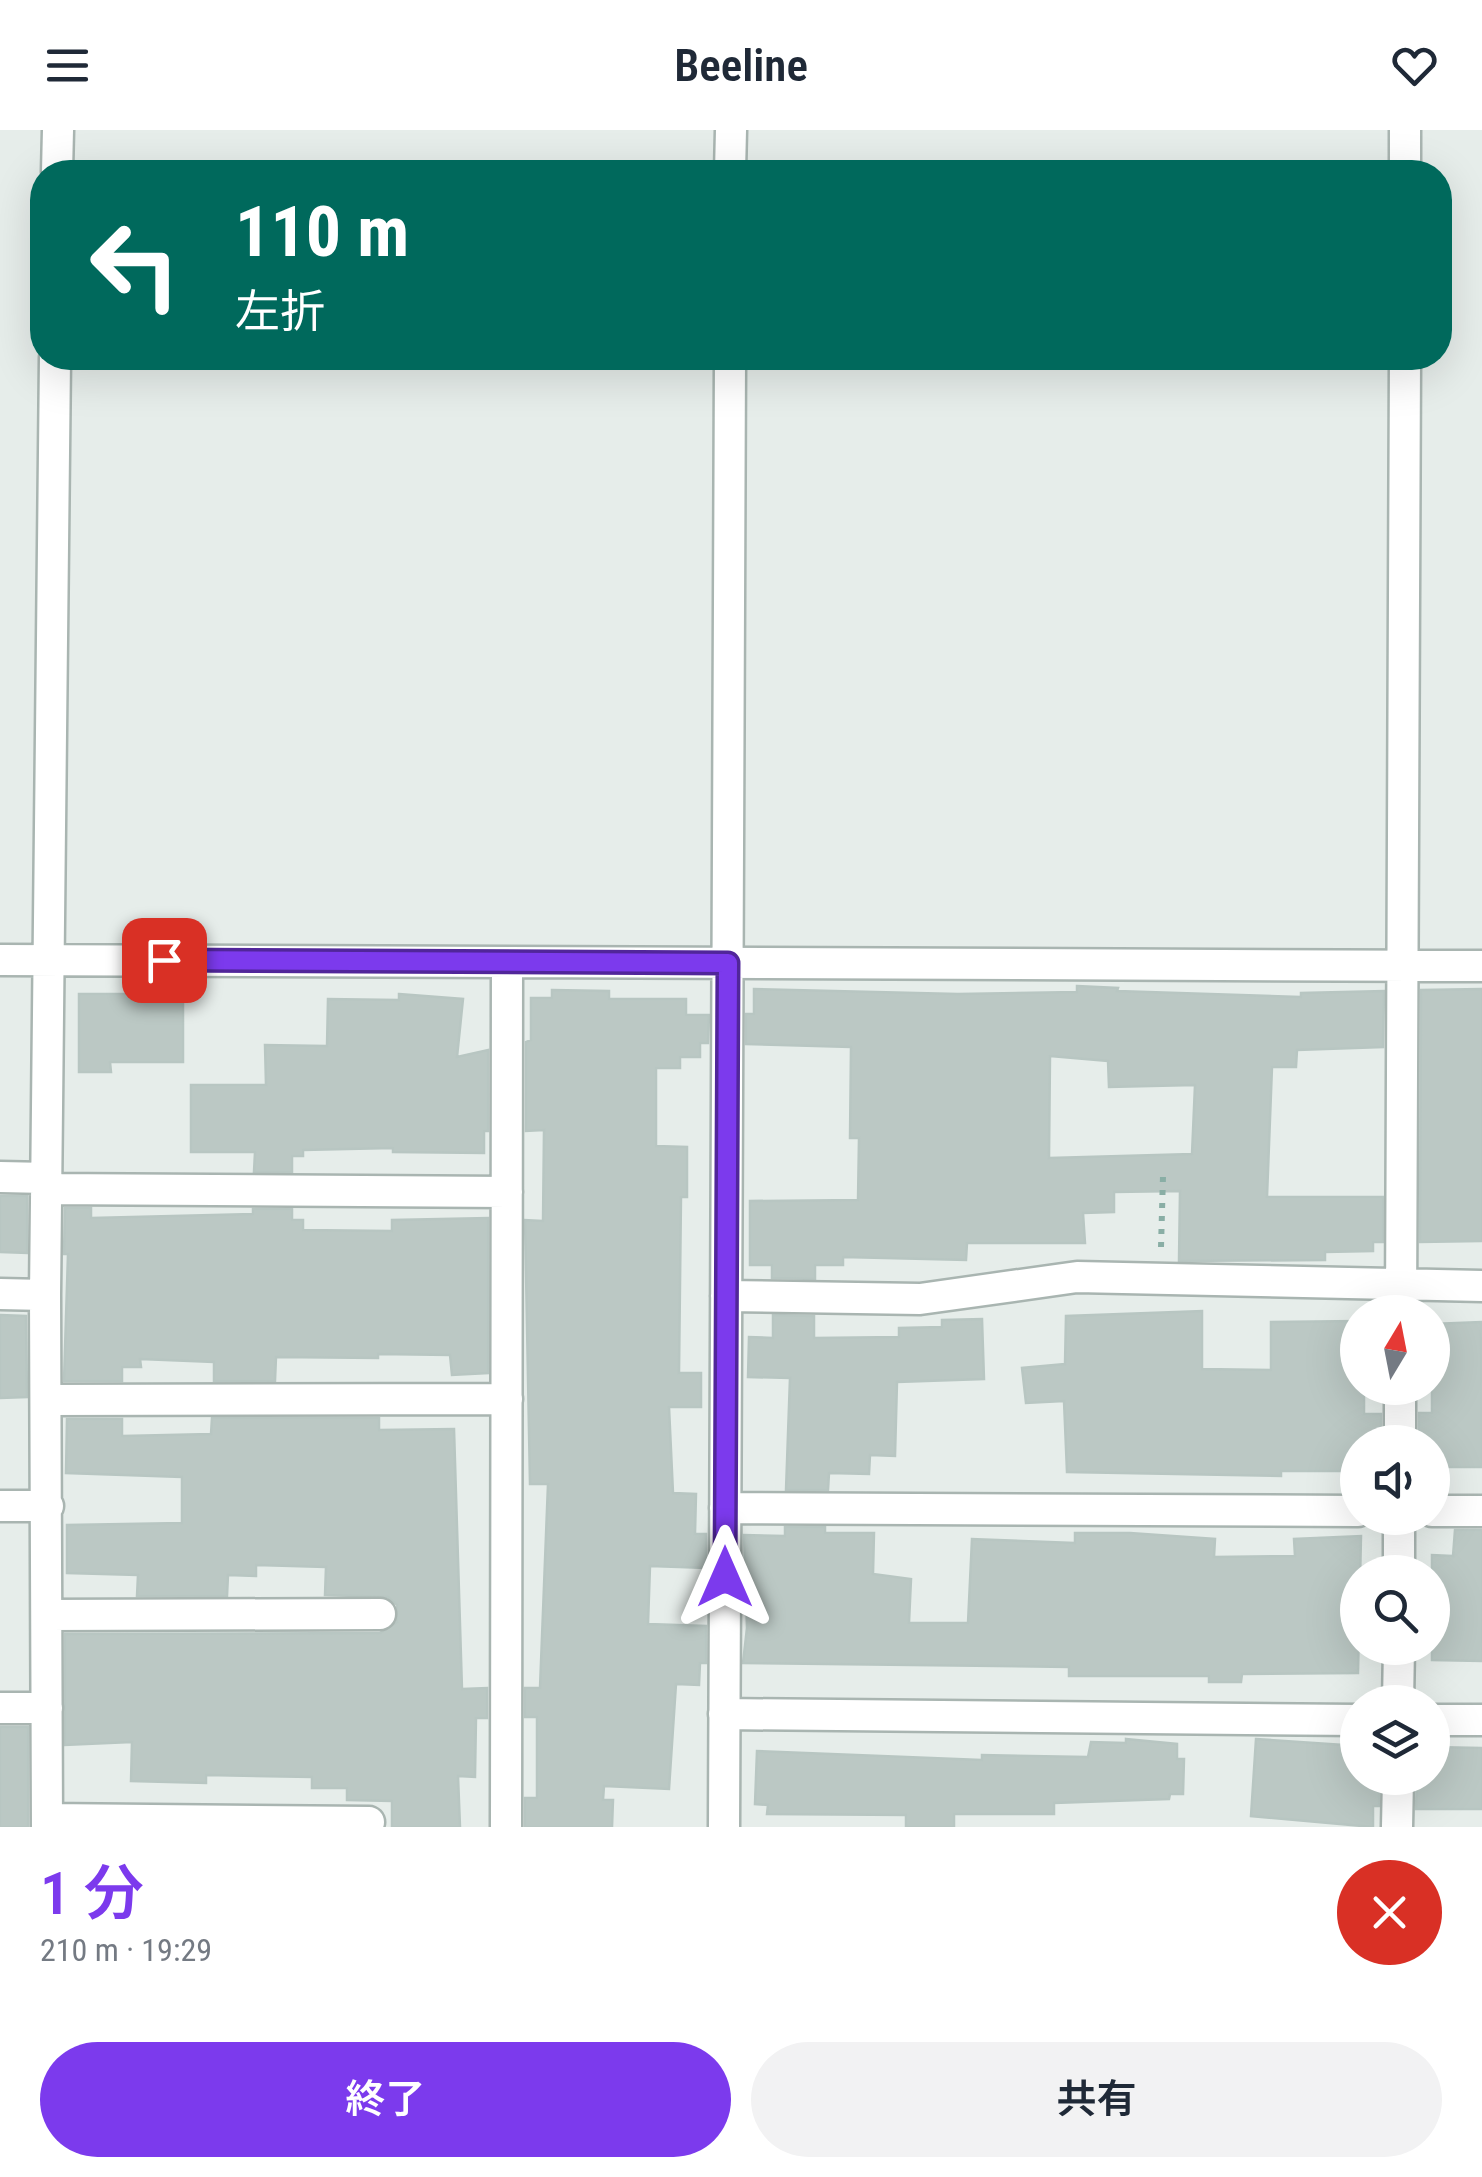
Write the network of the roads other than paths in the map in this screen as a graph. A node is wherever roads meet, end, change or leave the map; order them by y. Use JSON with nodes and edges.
{"nodes":[{"id":1,"x":58,"y":130,"type":"edge"},
{"id":2,"x":730,"y":130,"type":"edge"},
{"id":3,"x":1405,"y":130,"type":"edge"},
{"id":4,"x":57,"y":160,"type":"edge"},
{"id":5,"x":730,"y":160,"type":"edge"},
{"id":6,"x":1405,"y":160,"type":"edge"},
{"id":7,"x":56,"y":370,"type":"edge"},
{"id":8,"x":730,"y":370,"type":"edge"},
{"id":9,"x":1405,"y":370,"type":"edge"},
{"id":10,"x":0,"y":960,"type":"edge"},
{"id":11,"x":50,"y":960,"type":"junction"},
{"id":12,"x":507,"y":962,"type":"junction"},
{"id":13,"x":728,"y":963,"type":"junction"},
{"id":14,"x":1403,"y":966,"type":"junction"},
{"id":15,"x":1482,"y":966,"type":"edge"},
{"id":16,"x":0,"y":1177,"type":"edge"},
{"id":17,"x":46,"y":1184,"type":"junction"},
{"id":18,"x":507,"y":1192,"type":"junction"},
{"id":19,"x":1482,"y":1286,"type":"edge"},
{"id":20,"x":0,"y":1294,"type":"edge"},
{"id":21,"x":45,"y":1295,"type":"junction"},
{"id":22,"x":1355,"y":1295,"type":"edge"},
{"id":23,"x":1401,"y":1295,"type":"edge"},
{"id":24,"x":1426,"y":1295,"type":"edge"},
{"id":25,"x":726,"y":1296,"type":"junction"},
{"id":26,"x":506,"y":1399,"type":"junction"},
{"id":27,"x":46,"y":1400,"type":"junction"},
{"id":28,"x":0,"y":1506,"type":"edge"},
{"id":29,"x":48,"y":1506,"type":"junction"},
{"id":30,"x":726,"y":1508,"type":"junction"},
{"id":31,"x":1340,"y":1511,"type":"edge"},
{"id":32,"x":1450,"y":1511,"type":"edge"},
{"id":33,"x":1482,"y":1511,"type":"edge"},
{"id":34,"x":380,"y":1614,"type":"dead end"},
{"id":35,"x":47,"y":1615,"type":"junction"},
{"id":36,"x":0,"y":1708,"type":"edge"},
{"id":37,"x":47,"y":1708,"type":"junction"},
{"id":38,"x":724,"y":1714,"type":"junction"},
{"id":39,"x":1340,"y":1720,"type":"edge"},
{"id":40,"x":1450,"y":1720,"type":"edge"},
{"id":41,"x":1482,"y":1720,"type":"edge"},
{"id":42,"x":1398,"y":1795,"type":"edge"},
{"id":43,"x":369,"y":1822,"type":"dead end"},
{"id":44,"x":48,"y":1823,"type":"edge"},
{"id":45,"x":506,"y":1827,"type":"edge"},
{"id":46,"x":724,"y":1827,"type":"edge"},
{"id":47,"x":1398,"y":1827,"type":"edge"}],
"edges":[{"from":1,"to":4,"type":"street"},
{"from":2,"to":5,"type":"street"},
{"from":3,"to":6,"type":"street"},
{"from":7,"to":11,"type":"street"},
{"from":8,"to":13,"type":"street"},
{"from":9,"to":14,"type":"street"},
{"from":10,"to":11,"type":"street"},
{"from":11,"to":12,"type":"street"},
{"from":11,"to":17,"type":"street"},
{"from":12,"to":13,"type":"street"},
{"from":12,"to":18,"type":"street"},
{"from":13,"to":14,"type":"street"},
{"from":13,"to":25,"type":"street"},
{"from":14,"to":15,"type":"street"},
{"from":14,"to":23,"type":"street"},
{"from":16,"to":17,"type":"street"},
{"from":17,"to":18,"type":"street"},
{"from":17,"to":21,"type":"street"},
{"from":18,"to":26,"type":"street"},
{"from":19,"to":24,"type":"street"},
{"from":20,"to":21,"type":"street"},
{"from":21,"to":27,"type":"street"},
{"from":22,"to":25,"type":"street"},
{"from":25,"to":30,"type":"street"},
{"from":26,"to":27,"type":"street"},
{"from":26,"to":45,"type":"street"},
{"from":27,"to":29,"type":"street"},
{"from":28,"to":29,"type":"street"},
{"from":29,"to":35,"type":"street"},
{"from":30,"to":31,"type":"street"},
{"from":30,"to":38,"type":"street"},
{"from":32,"to":33,"type":"street"},
{"from":34,"to":35,"type":"street"},
{"from":35,"to":37,"type":"street"},
{"from":36,"to":37,"type":"street"},
{"from":37,"to":44,"type":"street"},
{"from":38,"to":39,"type":"street"},
{"from":38,"to":46,"type":"street"},
{"from":40,"to":41,"type":"street"},
{"from":42,"to":47,"type":"street"},
{"from":43,"to":44,"type":"street"}]}
